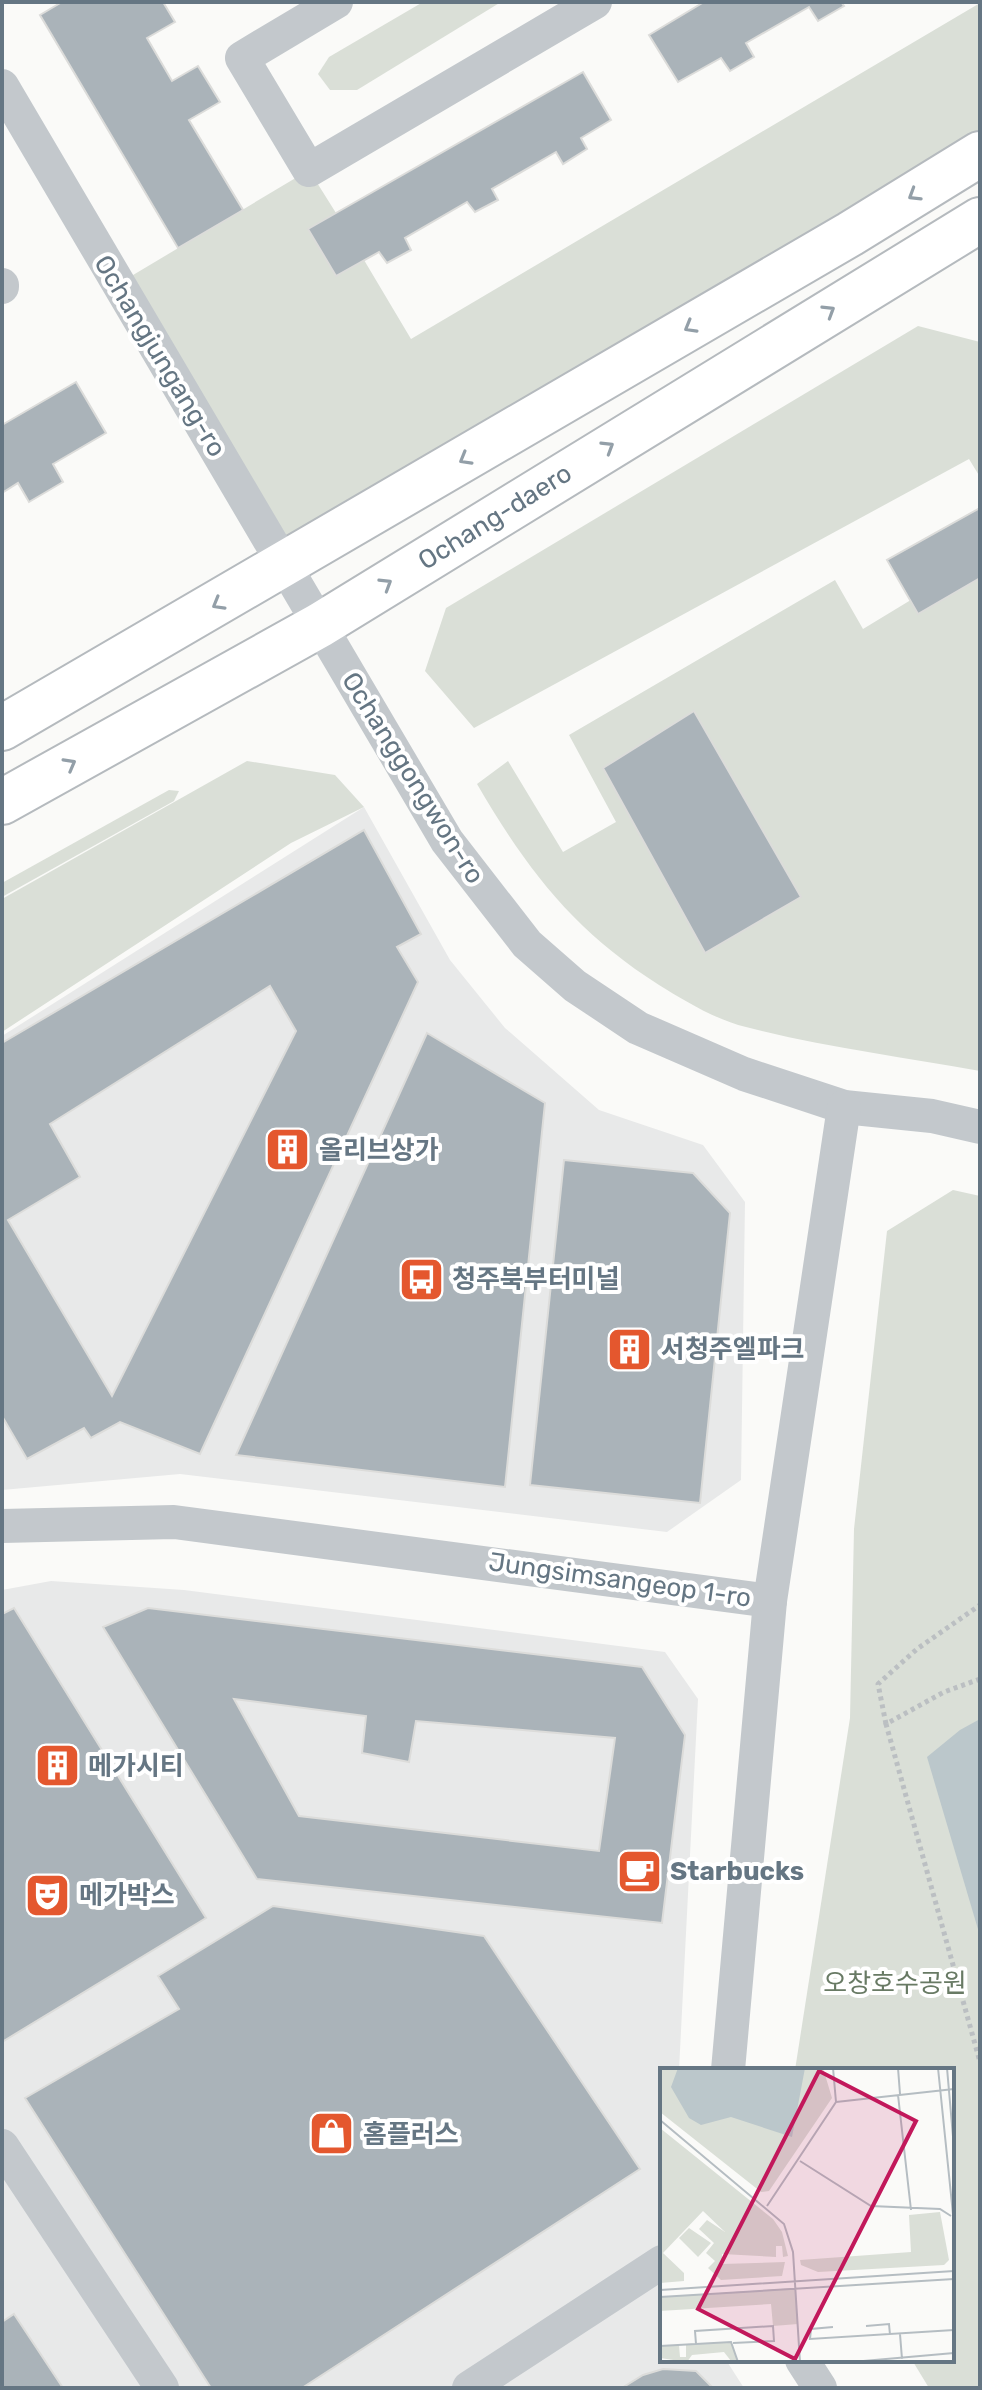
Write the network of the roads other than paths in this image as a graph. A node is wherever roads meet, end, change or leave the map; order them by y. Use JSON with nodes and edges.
{"nodes":[{"id":1,"x":336,"y":2,"type":"edge"},
{"id":2,"x":587,"y":4,"type":"edge"},
{"id":3,"x":2,"y":86,"type":"edge"},
{"id":4,"x":980,"y":154,"type":"edge"},
{"id":5,"x":980,"y":220,"type":"edge"},
{"id":6,"x":286,"y":565,"type":"junction"},
{"id":7,"x":320,"y":625,"type":"junction"},
{"id":8,"x":2,"y":728,"type":"edge"},
{"id":9,"x":2,"y":802,"type":"edge"},
{"id":10,"x":844,"y":1107,"type":"junction"},
{"id":11,"x":980,"y":1127,"type":"edge"},
{"id":12,"x":2,"y":1526,"type":"edge"},
{"id":13,"x":770,"y":1601,"type":"junction"},
{"id":14,"x":728,"y":2068,"type":"edge"},
{"id":15,"x":2,"y":2146,"type":"edge"},
{"id":16,"x":660,"y":2263,"type":"edge"},
{"id":17,"x":803,"y":2362,"type":"edge"},
{"id":18,"x":162,"y":2388,"type":"edge"},
{"id":19,"x":469,"y":2388,"type":"edge"},
{"id":20,"x":820,"y":2388,"type":"edge"}],
"edges":[{"from":1,"to":2,"type":"street"},
{"from":3,"to":6,"type":"street","name":"Ochangjungang-ro"},
{"from":4,"to":6,"type":"main road","one_way":true},
{"from":7,"to":5,"type":"main road","name":"Ochang-daero","one_way":true},
{"from":6,"to":7,"type":"street","name":"Ochangjungang-ro"},
{"from":6,"to":8,"type":"main road","one_way":true},
{"from":9,"to":7,"type":"main road","name":"Ochang-daero","one_way":true},
{"from":7,"to":10,"type":"street","name":"Ochanggongwon-ro"},
{"from":10,"to":11,"type":"street","name":"Ochanggongwon-ro"},
{"from":10,"to":13,"type":"street"},
{"from":12,"to":13,"type":"street","name":"Jungsimsangeop 1-ro"},
{"from":13,"to":14,"type":"street","name":"Jungsimsangeop 1-ro"},
{"from":15,"to":18,"type":"street"},
{"from":16,"to":19,"type":"street"},
{"from":17,"to":20,"type":"street"}]}
